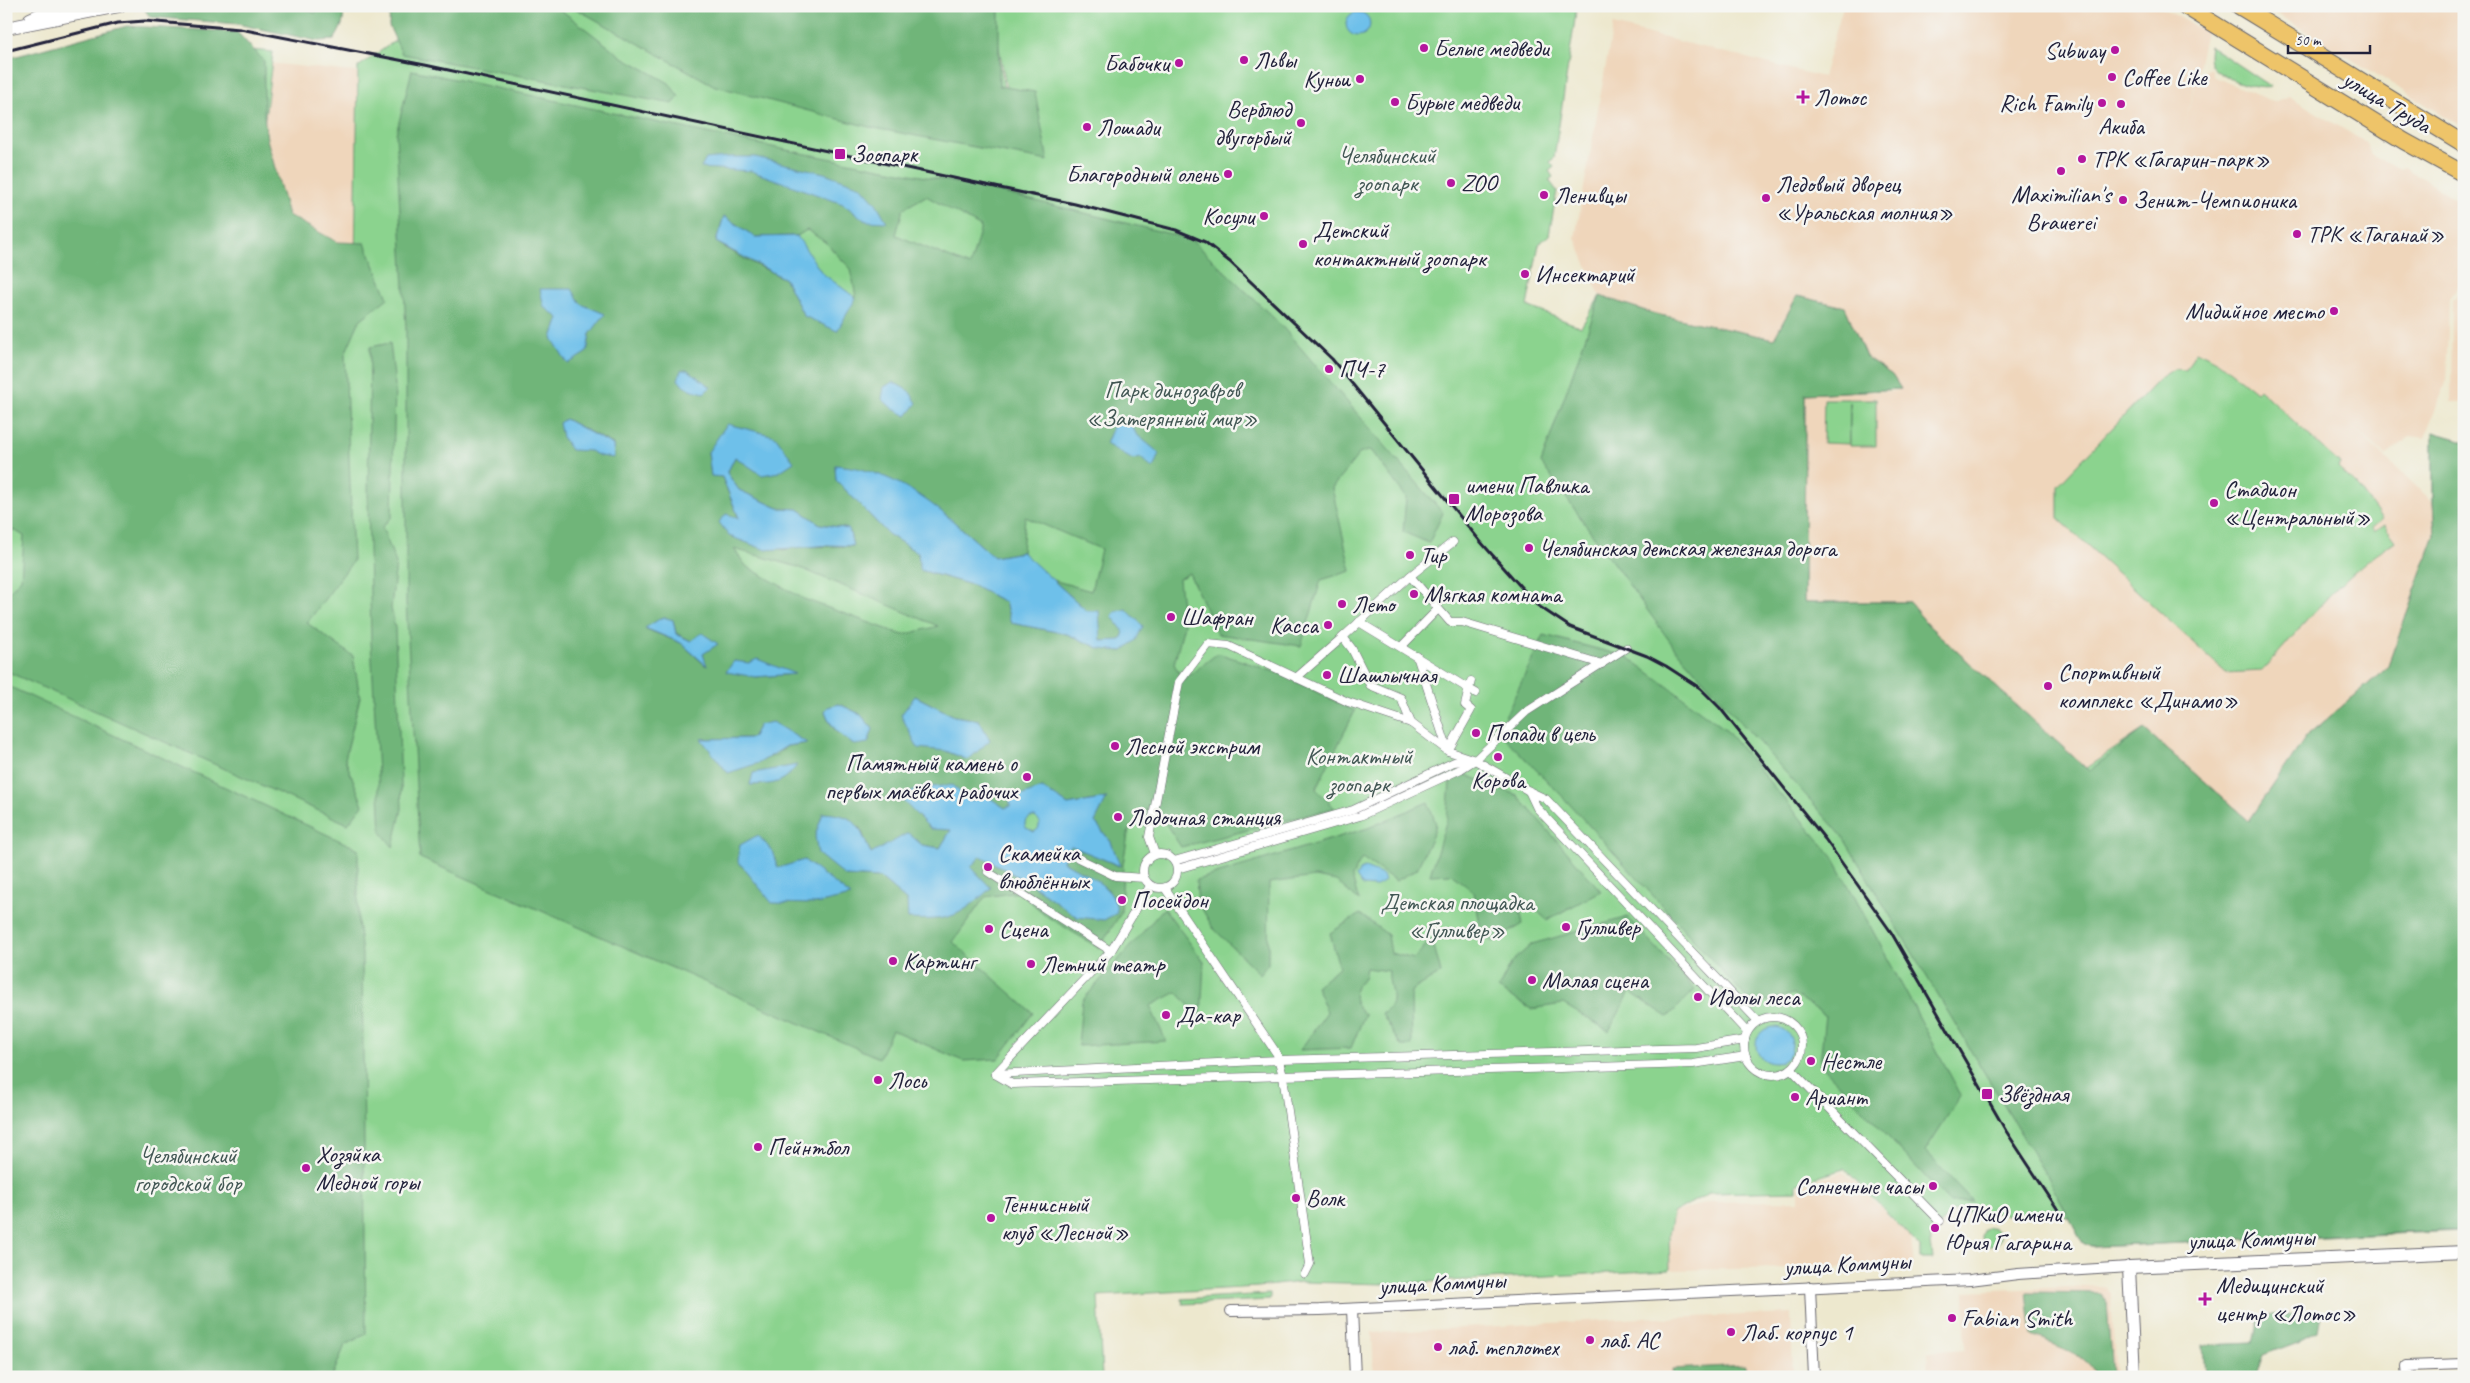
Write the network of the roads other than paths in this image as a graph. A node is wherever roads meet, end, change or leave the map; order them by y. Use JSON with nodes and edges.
{"nodes":[{"id":1,"x":58,"y":6,"type":"edge"},
{"id":2,"x":119,"y":6,"type":"edge"},
{"id":3,"x":2185,"y":6,"type":"edge"},
{"id":4,"x":2239,"y":6,"type":"edge"},
{"id":5,"x":8,"y":28,"type":"edge"},
{"id":6,"x":2464,"y":144,"type":"edge"},
{"id":7,"x":2464,"y":174,"type":"edge"},
{"id":8,"x":1453,"y":542,"type":"dead end"},
{"id":9,"x":1410,"y":576,"type":"junction"},
{"id":10,"x":1438,"y":609,"type":"junction"},
{"id":11,"x":1360,"y":622,"type":"junction"},
{"id":12,"x":1343,"y":637,"type":"junction"},
{"id":13,"x":1402,"y":647,"type":"junction"},
{"id":14,"x":1626,"y":648,"type":"dead end"},
{"id":15,"x":1417,"y":656,"type":"junction"},
{"id":16,"x":1602,"y":664,"type":"junction"},
{"id":17,"x":1296,"y":678,"type":"junction"},
{"id":18,"x":1411,"y":723,"type":"junction"},
{"id":19,"x":1448,"y":751,"type":"junction"},
{"id":20,"x":1475,"y":760,"type":"junction"},
{"id":21,"x":1529,"y":791,"type":"junction"},
{"id":22,"x":1155,"y":854,"type":"junction"},
{"id":23,"x":1078,"y":858,"type":"dead end"},
{"id":24,"x":1175,"y":865,"type":"junction"},
{"id":25,"x":988,"y":872,"type":"dead end"},
{"id":26,"x":1144,"y":878,"type":"junction"},
{"id":27,"x":1150,"y":886,"type":"junction"},
{"id":28,"x":1165,"y":888,"type":"junction"},
{"id":29,"x":1111,"y":951,"type":"junction"},
{"id":30,"x":1758,"y":1021,"type":"junction"},
{"id":31,"x":1747,"y":1032,"type":"junction"},
{"id":32,"x":1744,"y":1040,"type":"junction"},
{"id":33,"x":1746,"y":1056,"type":"junction"},
{"id":34,"x":1279,"y":1060,"type":"junction"},
{"id":35,"x":1791,"y":1069,"type":"junction"},
{"id":36,"x":995,"y":1074,"type":"junction"},
{"id":37,"x":1283,"y":1076,"type":"junction"},
{"id":38,"x":1940,"y":1221,"type":"dead end"},
{"id":39,"x":2464,"y":1252,"type":"edge"},
{"id":40,"x":2129,"y":1267,"type":"junction"},
{"id":41,"x":1305,"y":1274,"type":"dead end"},
{"id":42,"x":1810,"y":1287,"type":"junction"},
{"id":43,"x":1352,"y":1309,"type":"junction"},
{"id":44,"x":1231,"y":1311,"type":"dead end"},
{"id":45,"x":2464,"y":1364,"type":"edge"},
{"id":46,"x":1355,"y":1377,"type":"edge"},
{"id":47,"x":1814,"y":1377,"type":"edge"},
{"id":48,"x":2134,"y":1377,"type":"edge"},
{"id":49,"x":2408,"y":1377,"type":"edge"}],
"edges":[{"from":1,"to":5,"type":"street"},
{"from":2,"to":5,"type":"street"},
{"from":3,"to":7,"type":"main road","name":"улица Труда"},
{"from":4,"to":6,"type":"main road","name":"улица Труда"},
{"from":8,"to":9,"type":"street"},
{"from":9,"to":10,"type":"street"},
{"from":9,"to":11,"type":"street"},
{"from":10,"to":13,"type":"street"},
{"from":10,"to":16,"type":"street"},
{"from":11,"to":12,"type":"street"},
{"from":11,"to":13,"type":"street"},
{"from":12,"to":17,"type":"street"},
{"from":12,"to":18,"type":"street"},
{"from":13,"to":15,"type":"street"},
{"from":14,"to":16,"type":"street"},
{"from":15,"to":19,"type":"street"},
{"from":15,"to":19,"type":"street"},
{"from":16,"to":20,"type":"street"},
{"from":17,"to":18,"type":"street"},
{"from":17,"to":22,"type":"street"},
{"from":18,"to":19,"type":"street"},
{"from":19,"to":20,"type":"street"},
{"from":20,"to":21,"type":"street"},
{"from":20,"to":24,"type":"street"},
{"from":21,"to":30,"type":"street"},
{"from":21,"to":31,"type":"street"},
{"from":22,"to":24,"type":"street"},
{"from":22,"to":26,"type":"street"},
{"from":23,"to":26,"type":"street"},
{"from":24,"to":28,"type":"street"},
{"from":25,"to":29,"type":"street"},
{"from":26,"to":27,"type":"street"},
{"from":27,"to":28,"type":"street"},
{"from":27,"to":29,"type":"street"},
{"from":28,"to":34,"type":"street"},
{"from":29,"to":36,"type":"street"},
{"from":30,"to":31,"type":"street"},
{"from":30,"to":35,"type":"street"},
{"from":31,"to":32,"type":"street"},
{"from":32,"to":33,"type":"street"},
{"from":32,"to":34,"type":"street"},
{"from":33,"to":35,"type":"street"},
{"from":33,"to":37,"type":"street"},
{"from":34,"to":36,"type":"street"},
{"from":34,"to":37,"type":"street"},
{"from":35,"to":38,"type":"street"},
{"from":36,"to":37,"type":"street"},
{"from":37,"to":41,"type":"street"},
{"from":39,"to":40,"type":"street","name":"улица Коммуны"},
{"from":40,"to":42,"type":"street","name":"улица Коммуны"},
{"from":40,"to":48,"type":"street"},
{"from":42,"to":43,"type":"street","name":"улица Коммуны"},
{"from":42,"to":47,"type":"street"},
{"from":43,"to":44,"type":"street","name":"улица Коммуны"},
{"from":43,"to":46,"type":"street"},
{"from":45,"to":49,"type":"street"}]}
